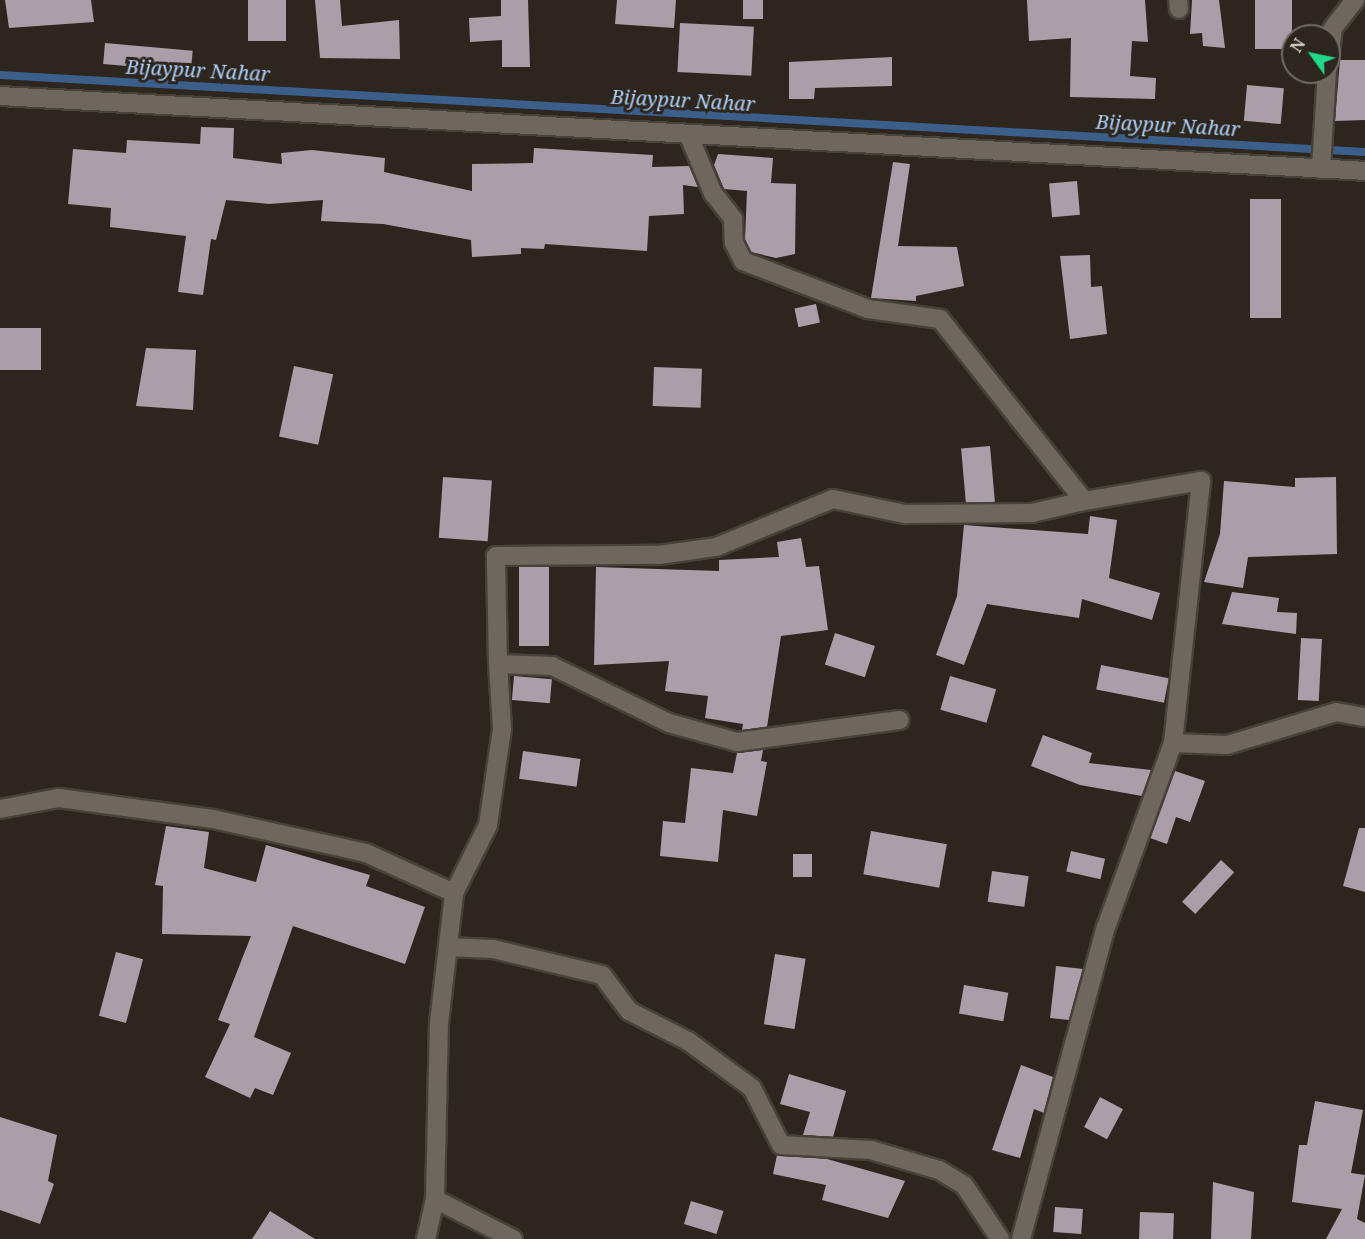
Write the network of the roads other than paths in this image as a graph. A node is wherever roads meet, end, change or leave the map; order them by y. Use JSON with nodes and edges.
{"nodes":[{"id":1,"x":1355,"y":0,"type":"edge"},
{"id":2,"x":1336,"y":24,"type":"edge"},
{"id":3,"x":1326,"y":84,"type":"edge"},
{"id":4,"x":0,"y":96,"type":"edge"},
{"id":5,"x":689,"y":136,"type":"junction"},
{"id":6,"x":1322,"y":165,"type":"junction"},
{"id":7,"x":1365,"y":171,"type":"edge"},
{"id":8,"x":1084,"y":501,"type":"junction"},
{"id":9,"x":498,"y":664,"type":"junction"},
{"id":10,"x":1365,"y":717,"type":"edge"},
{"id":11,"x":900,"y":720,"type":"dead end"},
{"id":12,"x":1173,"y":744,"type":"junction"},
{"id":13,"x":0,"y":809,"type":"edge"},
{"id":14,"x":454,"y":893,"type":"junction"},
{"id":15,"x":447,"y":947,"type":"junction"},
{"id":16,"x":435,"y":1199,"type":"junction"},
{"id":17,"x":426,"y":1239,"type":"edge"},
{"id":18,"x":513,"y":1239,"type":"edge"},
{"id":19,"x":1000,"y":1239,"type":"edge"},
{"id":20,"x":1021,"y":1239,"type":"edge"}],
"edges":[{"from":1,"to":2,"type":"street"},
{"from":3,"to":6,"type":"street"},
{"from":4,"to":5,"type":"street"},
{"from":5,"to":6,"type":"street"},
{"from":5,"to":8,"type":"street"},
{"from":6,"to":7,"type":"street"},
{"from":8,"to":9,"type":"street"},
{"from":8,"to":12,"type":"street"},
{"from":9,"to":11,"type":"street"},
{"from":9,"to":14,"type":"street"},
{"from":10,"to":12,"type":"street"},
{"from":12,"to":20,"type":"street"},
{"from":13,"to":14,"type":"street"},
{"from":14,"to":15,"type":"street"},
{"from":15,"to":16,"type":"street"},
{"from":15,"to":19,"type":"street"},
{"from":16,"to":17,"type":"street"},
{"from":16,"to":18,"type":"street"}]}
